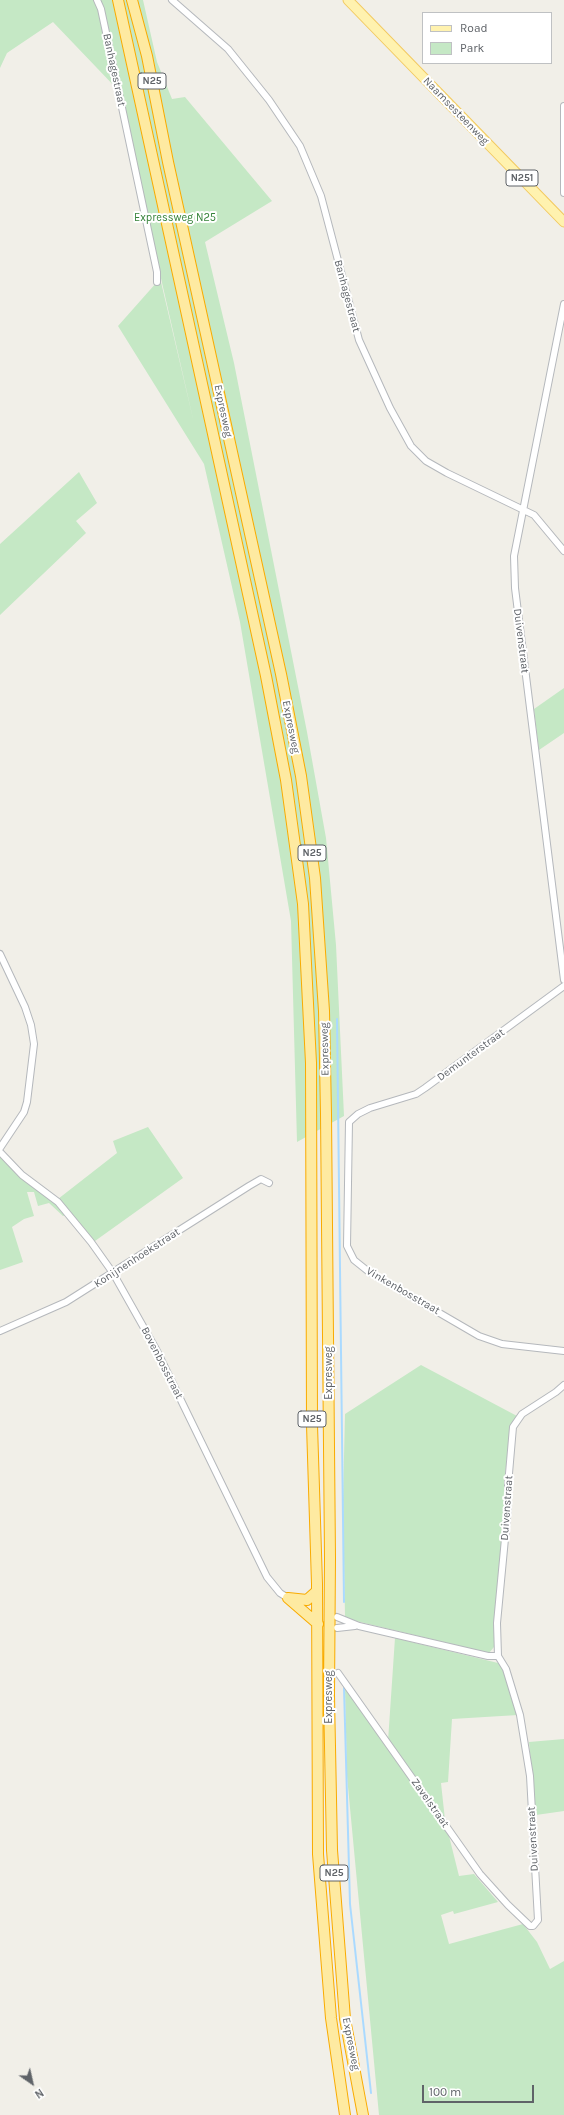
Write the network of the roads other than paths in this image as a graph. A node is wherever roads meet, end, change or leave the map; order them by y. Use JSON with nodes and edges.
{"nodes":[{"id":1,"x":97,"y":0,"type":"edge"},
{"id":2,"x":118,"y":0,"type":"edge"},
{"id":3,"x":132,"y":0,"type":"edge"},
{"id":4,"x":172,"y":0,"type":"edge"},
{"id":5,"x":348,"y":0,"type":"edge"},
{"id":6,"x":564,"y":106,"type":"edge"},
{"id":7,"x":564,"y":193,"type":"edge"},
{"id":8,"x":562,"y":216,"type":"edge"},
{"id":9,"x":157,"y":282,"type":"dead end"},
{"id":10,"x":564,"y":304,"type":"edge"},
{"id":11,"x":522,"y":508,"type":"junction"},
{"id":12,"x":564,"y":551,"type":"edge"},
{"id":13,"x":0,"y":954,"type":"edge"},
{"id":14,"x":564,"y":980,"type":"edge"},
{"id":15,"x":564,"y":986,"type":"edge"},
{"id":16,"x":370,"y":1108,"type":"joint"},
{"id":17,"x":0,"y":1148,"type":"edge"},
{"id":18,"x":0,"y":1152,"type":"edge"},
{"id":19,"x":269,"y":1182,"type":"dead end"},
{"id":20,"x":113,"y":1273,"type":"junction"},
{"id":21,"x":0,"y":1331,"type":"edge"},
{"id":22,"x":564,"y":1351,"type":"edge"},
{"id":23,"x":564,"y":1385,"type":"edge"},
{"id":24,"x":317,"y":1591,"type":"junction"},
{"id":25,"x":288,"y":1598,"type":"junction"},
{"id":26,"x":328,"y":1609,"type":"junction"},
{"id":27,"x":337,"y":1617,"type":"joint"},
{"id":28,"x":318,"y":1624,"type":"junction"},
{"id":29,"x":359,"y":1626,"type":"junction"},
{"id":30,"x":337,"y":1628,"type":"joint"},
{"id":31,"x":329,"y":1636,"type":"junction"},
{"id":32,"x":498,"y":1656,"type":"junction"},
{"id":33,"x":338,"y":1673,"type":"dead end"},
{"id":34,"x":530,"y":1926,"type":"joint"},
{"id":35,"x":345,"y":2115,"type":"edge"},
{"id":36,"x":363,"y":2115,"type":"edge"}],
"edges":[{"from":1,"to":9,"type":"street","name":"Banhagestraat"},
{"from":2,"to":24,"type":"highway","name":"Expresweg","number":"N25"},
{"from":3,"to":26,"type":"highway","name":"Expresweg","number":"N25"},
{"from":4,"to":11,"type":"street","name":"Banhagestraat"},
{"from":5,"to":8,"type":"main road","name":"Naamsesteenweg","number":"N251"},
{"from":6,"to":7,"type":"street"},
{"from":10,"to":11,"type":"street","name":"Duivenstraat"},
{"from":11,"to":12,"type":"street","name":"Banhagestraat"},
{"from":11,"to":14,"type":"street","name":"Duivenstraat"},
{"from":13,"to":17,"type":"street"},
{"from":15,"to":16,"type":"street","name":"Demunterstraat"},
{"from":16,"to":22,"type":"street","name":"Vinkenbosstraat"},
{"from":18,"to":20,"type":"street","name":"Bovenbosstraat"},
{"from":19,"to":20,"type":"street","name":"Konijnenhoekstraat"},
{"from":20,"to":21,"type":"street","name":"Konijnenhoekstraat"},
{"from":20,"to":25,"type":"street","name":"Bovenbosstraat"},
{"from":23,"to":32,"type":"street","name":"Duivenstraat"},
{"from":24,"to":25,"type":"highway"},
{"from":24,"to":28,"type":"highway","name":"Expresweg","number":"N25"},
{"from":25,"to":28,"type":"highway"},
{"from":26,"to":27,"type":"highway"},
{"from":26,"to":31,"type":"highway","name":"Expresweg","number":"N25"},
{"from":27,"to":29,"type":"street"},
{"from":28,"to":35,"type":"highway","name":"Expresweg","number":"N25"},
{"from":29,"to":30,"type":"street"},
{"from":29,"to":32,"type":"street"},
{"from":30,"to":31,"type":"highway"},
{"from":31,"to":36,"type":"highway","name":"Expresweg","number":"N25"},
{"from":32,"to":34,"type":"street","name":"Duivenstraat"},
{"from":33,"to":34,"type":"street","name":"Zavelstraat"}]}
